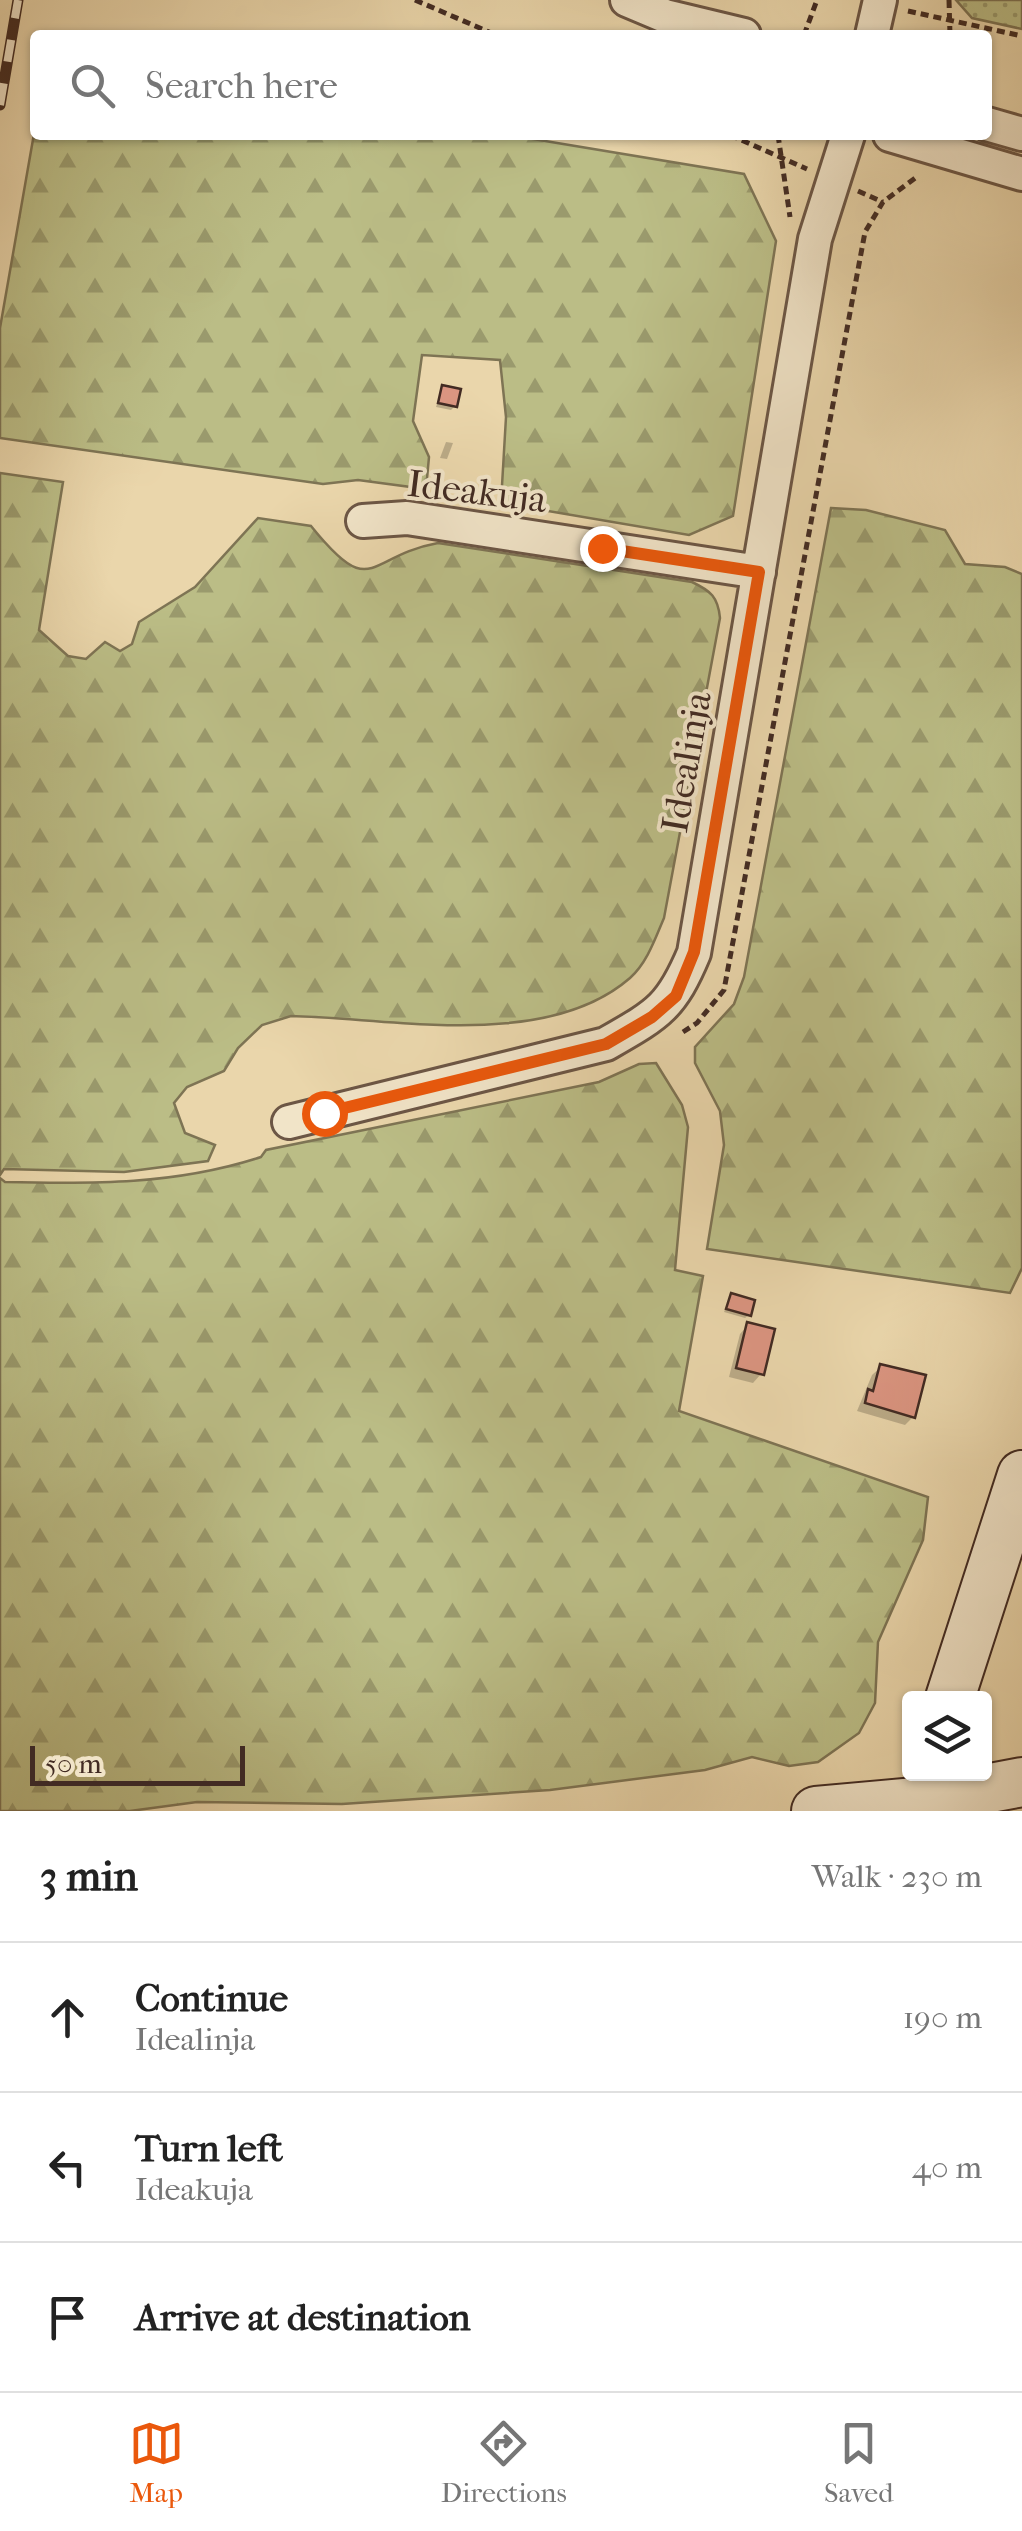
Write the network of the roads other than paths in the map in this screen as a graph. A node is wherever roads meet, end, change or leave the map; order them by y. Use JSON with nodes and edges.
{"nodes":[{"id":1,"x":627,"y":0,"type":"edge"},
{"id":2,"x":665,"y":16,"type":"junction"},
{"id":3,"x":689,"y":30,"type":"edge"},
{"id":4,"x":723,"y":30,"type":"edge"},
{"id":5,"x":992,"y":125,"type":"edge"},
{"id":6,"x":1022,"y":134,"type":"edge"},
{"id":7,"x":846,"y":140,"type":"edge"},
{"id":8,"x":906,"y":140,"type":"edge"},
{"id":9,"x":1022,"y":174,"type":"edge"},
{"id":10,"x":363,"y":521,"type":"dead end"},
{"id":11,"x":759,"y":572,"type":"junction"},
{"id":12,"x":289,"y":1122,"type":"dead end"},
{"id":13,"x":1022,"y":1475,"type":"edge"},
{"id":14,"x":952,"y":1691,"type":"edge"},
{"id":15,"x":1022,"y":1782,"type":"edge"},
{"id":16,"x":919,"y":1796,"type":"edge"},
{"id":17,"x":816,"y":1811,"type":"edge"}],
"edges":[{"from":1,"to":2,"type":"street"},
{"from":2,"to":3,"type":"street"},
{"from":2,"to":4,"type":"street"},
{"from":5,"to":6,"type":"street"},
{"from":7,"to":11,"type":"street","name":"Idealinja"},
{"from":8,"to":9,"type":"street"},
{"from":10,"to":11,"type":"street","name":"Ideakuja"},
{"from":11,"to":12,"type":"street","name":"Idealinja"},
{"from":13,"to":14,"type":"main road"},
{"from":15,"to":16,"type":"main road"},
{"from":16,"to":17,"type":"main road"}]}
